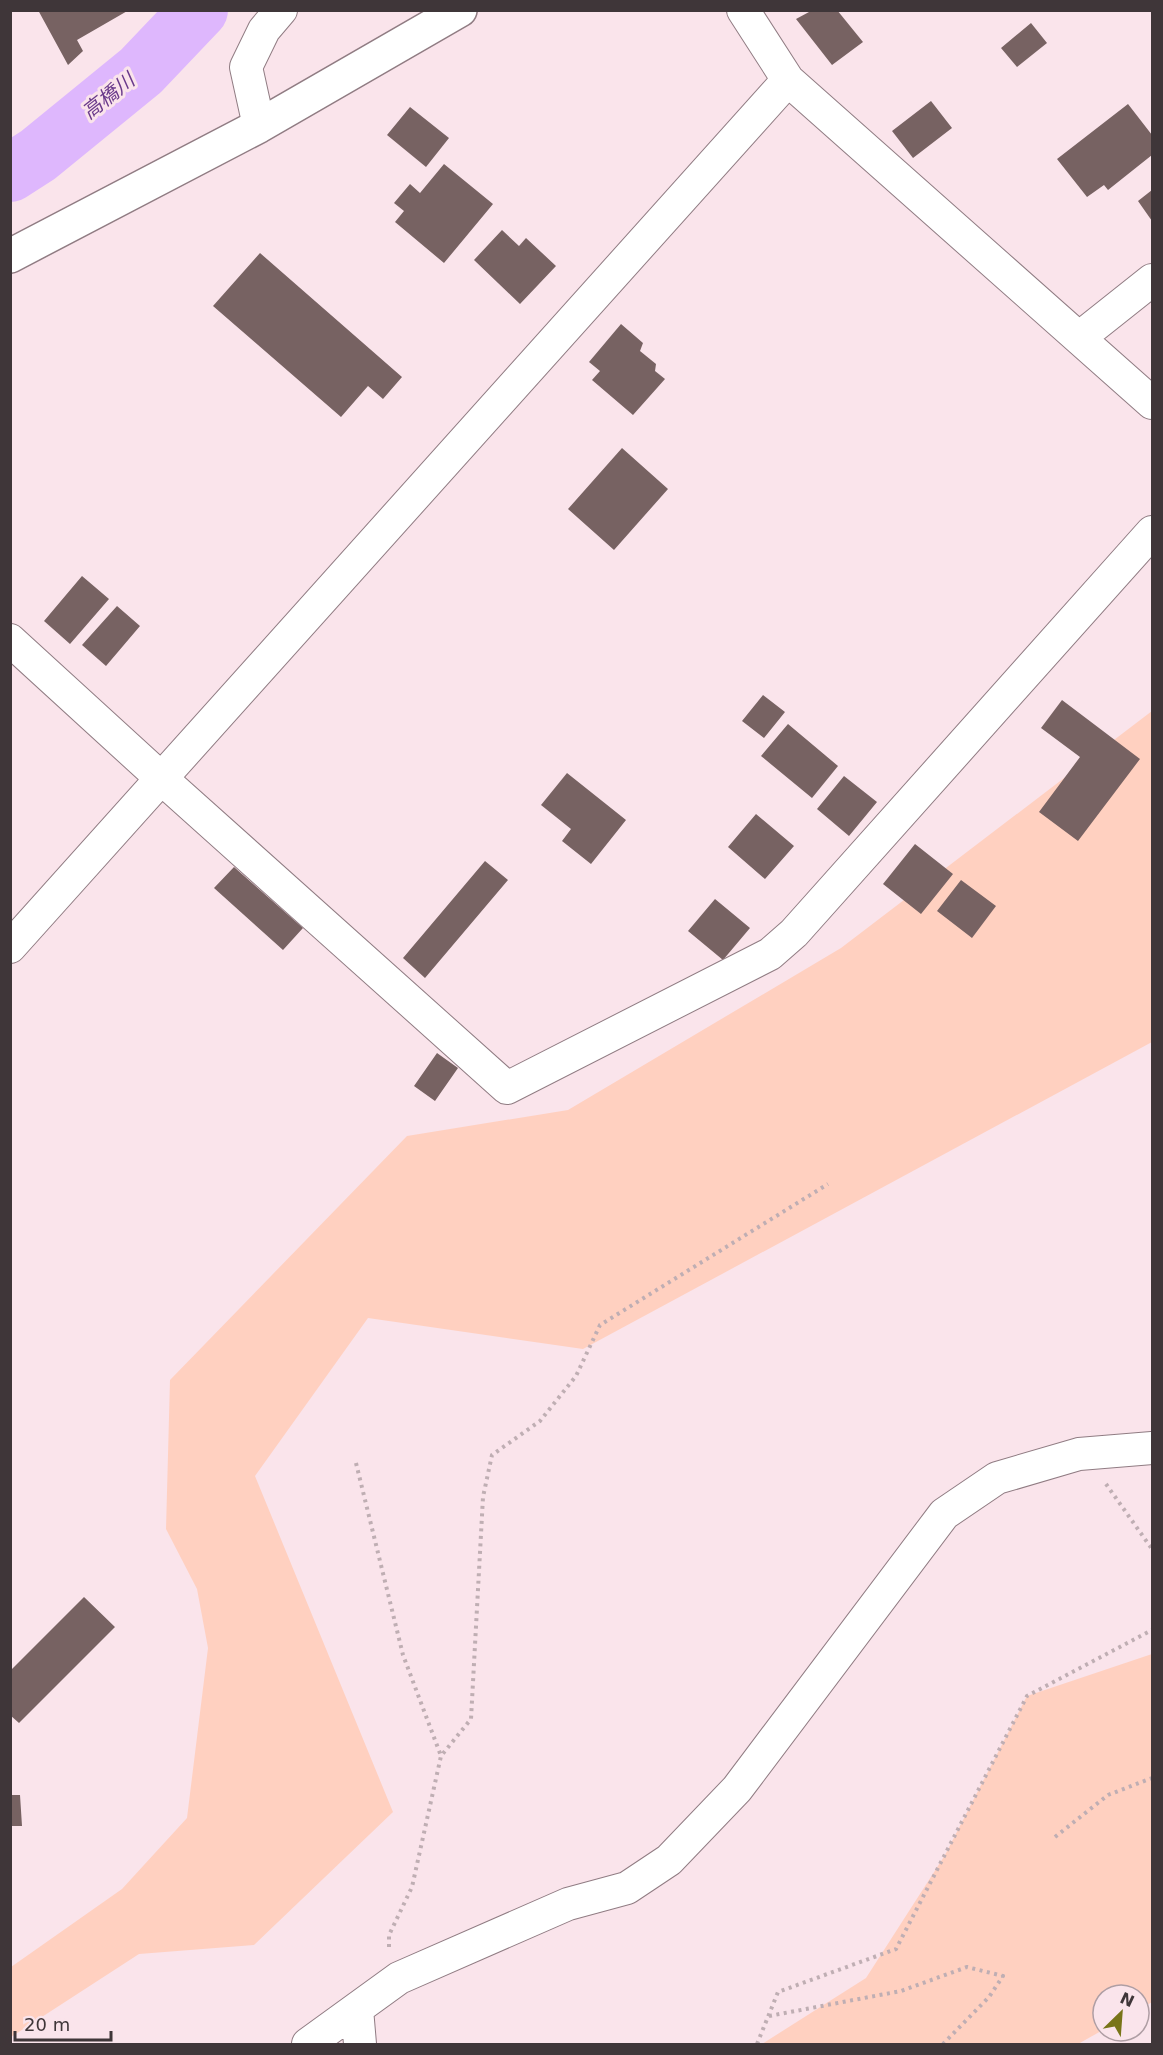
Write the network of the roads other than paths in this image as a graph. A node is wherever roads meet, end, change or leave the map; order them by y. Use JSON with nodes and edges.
{"nodes":[{"id":1,"x":281,"y":10,"type":"edge"},
{"id":2,"x":460,"y":10,"type":"edge"},
{"id":3,"x":743,"y":10,"type":"edge"},
{"id":4,"x":788,"y":80,"type":"junction"},
{"id":5,"x":259,"y":126,"type":"junction"},
{"id":6,"x":10,"y":256,"type":"edge"},
{"id":7,"x":1152,"y":280,"type":"edge"},
{"id":8,"x":1079,"y":338,"type":"junction"},
{"id":9,"x":1152,"y":404,"type":"edge"},
{"id":10,"x":1152,"y":532,"type":"edge"},
{"id":11,"x":10,"y":640,"type":"edge"},
{"id":12,"x":162,"y":779,"type":"junction"},
{"id":13,"x":10,"y":947,"type":"edge"},
{"id":14,"x":1152,"y":1448,"type":"edge"},
{"id":15,"x":357,"y":2009,"type":"junction"},
{"id":16,"x":308,"y":2044,"type":"edge"},
{"id":17,"x":360,"y":2044,"type":"edge"}],
"edges":[{"from":1,"to":5,"type":"street"},
{"from":2,"to":5,"type":"street"},
{"from":3,"to":4,"type":"street"},
{"from":4,"to":8,"type":"street"},
{"from":4,"to":12,"type":"street"},
{"from":5,"to":6,"type":"street"},
{"from":7,"to":8,"type":"street"},
{"from":8,"to":9,"type":"street"},
{"from":10,"to":12,"type":"street"},
{"from":11,"to":12,"type":"street"},
{"from":12,"to":13,"type":"street"},
{"from":14,"to":15,"type":"street"},
{"from":15,"to":16,"type":"street"},
{"from":15,"to":17,"type":"street"}]}
